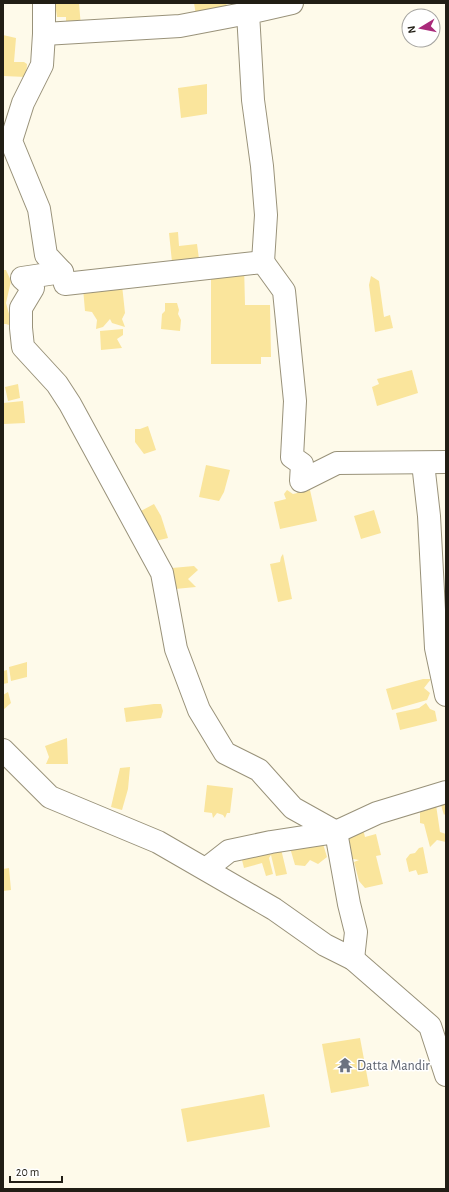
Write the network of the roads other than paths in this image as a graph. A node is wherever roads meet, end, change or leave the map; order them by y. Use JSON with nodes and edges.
{"nodes":[{"id":1,"x":44,"y":3,"type":"edge"},
{"id":2,"x":292,"y":3,"type":"edge"},
{"id":3,"x":248,"y":13,"type":"junction"},
{"id":4,"x":44,"y":34,"type":"junction"},
{"id":5,"x":263,"y":262,"type":"junction"},
{"id":6,"x":62,"y":272,"type":"junction"},
{"id":7,"x":446,"y":462,"type":"edge"},
{"id":8,"x":423,"y":463,"type":"junction"},
{"id":9,"x":446,"y":695,"type":"edge"},
{"id":10,"x":3,"y":750,"type":"edge"},
{"id":11,"x":446,"y":792,"type":"edge"},
{"id":12,"x":336,"y":832,"type":"junction"},
{"id":13,"x":206,"y":869,"type":"junction"},
{"id":14,"x":353,"y":959,"type":"junction"},
{"id":15,"x":446,"y":1075,"type":"edge"}],
"edges":[{"from":1,"to":4,"type":"street"},
{"from":2,"to":3,"type":"street"},
{"from":3,"to":4,"type":"street"},
{"from":3,"to":5,"type":"street"},
{"from":4,"to":6,"type":"street"},
{"from":5,"to":6,"type":"street"},
{"from":5,"to":8,"type":"street"},
{"from":6,"to":12,"type":"street"},
{"from":7,"to":8,"type":"street"},
{"from":8,"to":9,"type":"street"},
{"from":10,"to":13,"type":"street"},
{"from":11,"to":12,"type":"street"},
{"from":12,"to":13,"type":"street"},
{"from":12,"to":14,"type":"street"},
{"from":13,"to":14,"type":"street"},
{"from":14,"to":15,"type":"street"}]}
